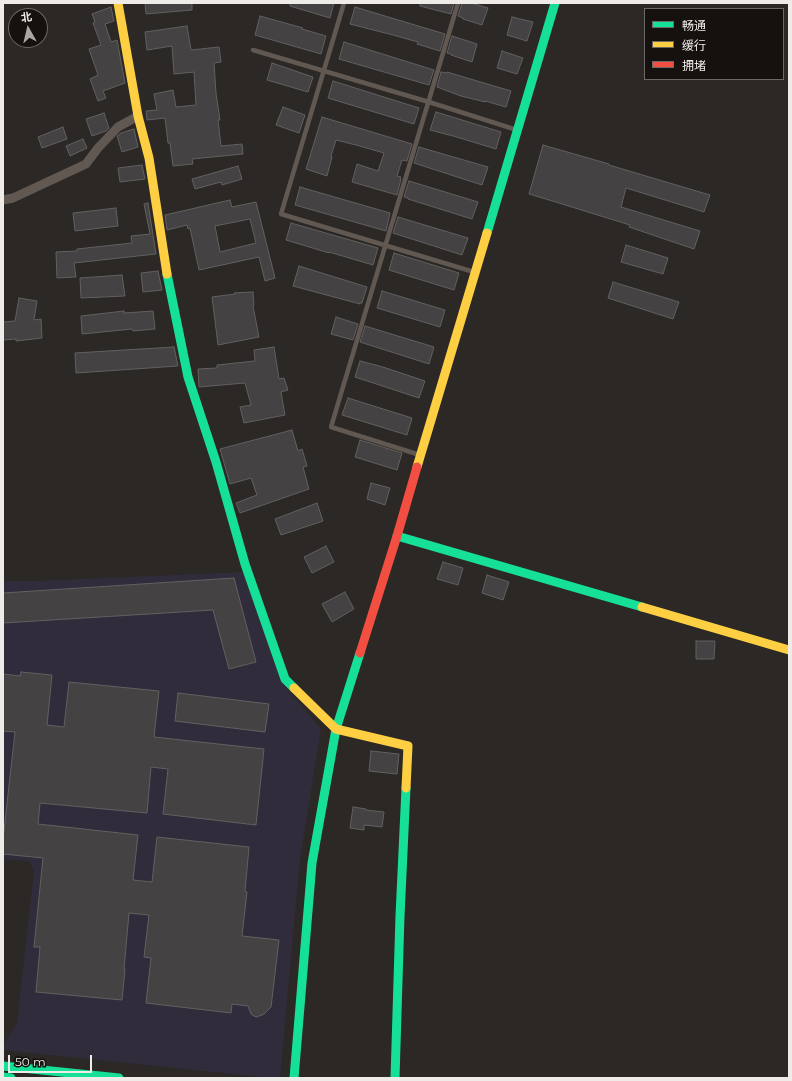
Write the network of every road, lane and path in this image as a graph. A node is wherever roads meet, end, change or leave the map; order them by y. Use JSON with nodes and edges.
{"nodes":[{"id":1,"x":118,"y":3,"type":"edge"},
{"id":2,"x":344,"y":3,"type":"edge"},
{"id":3,"x":458,"y":3,"type":"edge"},
{"id":4,"x":555,"y":3,"type":"edge"},
{"id":5,"x":252,"y":50,"type":"dead end"},
{"id":6,"x":323,"y":71,"type":"junction"},
{"id":7,"x":429,"y":102,"type":"junction"},
{"id":8,"x":138,"y":116,"type":"junction"},
{"id":9,"x":518,"y":130,"type":"junction"},
{"id":10,"x":3,"y":200,"type":"edge"},
{"id":11,"x":386,"y":245,"type":"junction"},
{"id":12,"x":476,"y":273,"type":"junction"},
{"id":13,"x":421,"y":456,"type":"junction"},
{"id":14,"x":398,"y":536,"type":"junction"},
{"id":15,"x":789,"y":650,"type":"edge"},
{"id":16,"x":336,"y":729,"type":"junction"},
{"id":17,"x":3,"y":1066,"type":"edge"},
{"id":18,"x":3,"y":1077,"type":"edge"},
{"id":19,"x":11,"y":1078,"type":"edge"},
{"id":20,"x":115,"y":1078,"type":"edge"},
{"id":21,"x":119,"y":1078,"type":"edge"},
{"id":22,"x":294,"y":1078,"type":"edge"},
{"id":23,"x":395,"y":1078,"type":"edge"}],
"edges":[{"from":1,"to":8,"type":"street"},
{"from":2,"to":6,"type":"lane"},
{"from":3,"to":7,"type":"lane"},
{"from":4,"to":9,"type":"street"},
{"from":5,"to":6,"type":"lane"},
{"from":6,"to":7,"type":"lane"},
{"from":6,"to":11,"type":"lane"},
{"from":7,"to":9,"type":"lane"},
{"from":7,"to":11,"type":"lane"},
{"from":8,"to":10,"type":"street"},
{"from":8,"to":16,"type":"street"},
{"from":9,"to":12,"type":"street"},
{"from":11,"to":12,"type":"lane"},
{"from":11,"to":13,"type":"lane"},
{"from":12,"to":13,"type":"street"},
{"from":13,"to":14,"type":"street"},
{"from":14,"to":15,"type":"street"},
{"from":14,"to":16,"type":"street"},
{"from":16,"to":22,"type":"street"},
{"from":16,"to":23,"type":"street"},
{"from":17,"to":20,"type":"street"},
{"from":18,"to":19,"type":"street"},
{"from":20,"to":21,"type":"street"}]}
